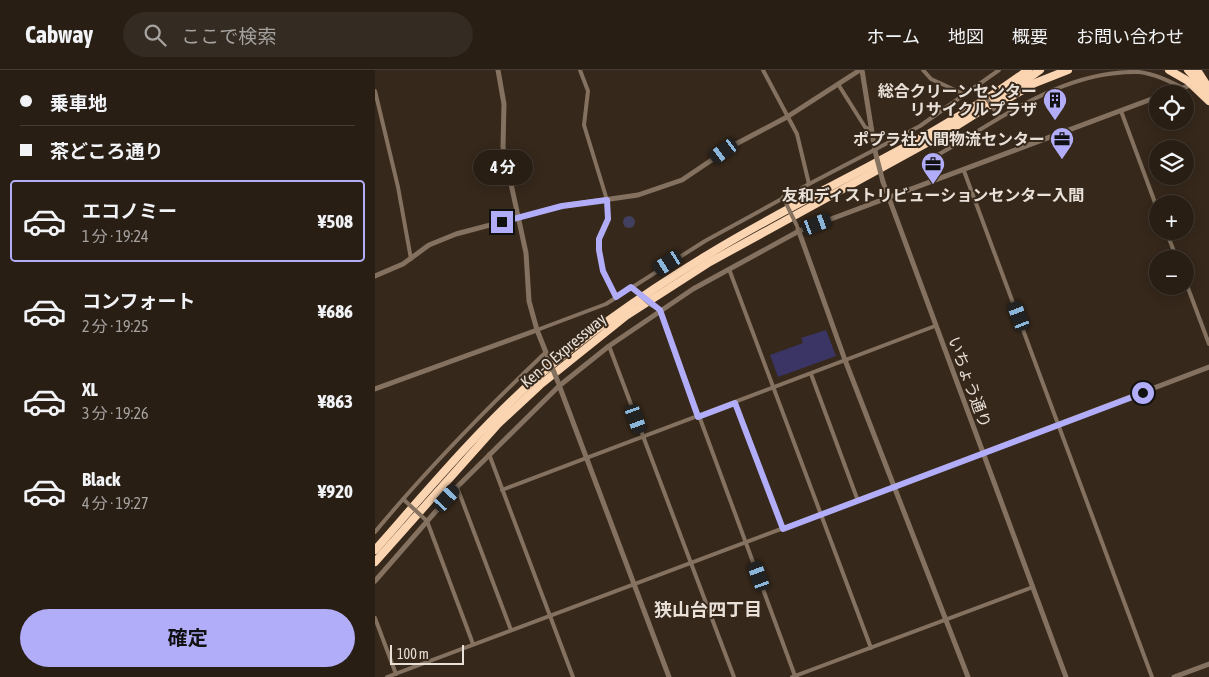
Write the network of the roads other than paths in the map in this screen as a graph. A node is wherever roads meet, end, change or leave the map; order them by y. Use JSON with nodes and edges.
{"nodes":[{"id":1,"x":498,"y":70,"type":"edge"},
{"id":2,"x":580,"y":70,"type":"edge"},
{"id":3,"x":763,"y":70,"type":"edge"},
{"id":4,"x":861,"y":70,"type":"edge"},
{"id":5,"x":923,"y":70,"type":"edge"},
{"id":6,"x":999,"y":70,"type":"edge"},
{"id":7,"x":1023,"y":70,"type":"edge"},
{"id":8,"x":1028,"y":70,"type":"edge"},
{"id":9,"x":1040,"y":70,"type":"edge"},
{"id":10,"x":1068,"y":70,"type":"edge"},
{"id":11,"x":1169,"y":70,"type":"edge"},
{"id":12,"x":1188,"y":70,"type":"edge"},
{"id":13,"x":1197,"y":70,"type":"edge"},
{"id":14,"x":838,"y":84,"type":"junction"},
{"id":15,"x":1180,"y":85,"type":"edge"},
{"id":16,"x":979,"y":88,"type":"junction"},
{"id":17,"x":1209,"y":90,"type":"edge"},
{"id":18,"x":375,"y":91,"type":"edge"},
{"id":19,"x":966,"y":95,"type":"junction"},
{"id":20,"x":1149,"y":100,"type":"edge"},
{"id":21,"x":1209,"y":100,"type":"edge"},
{"id":22,"x":1121,"y":111,"type":"junction"},
{"id":23,"x":999,"y":116,"type":"junction"},
{"id":24,"x":787,"y":117,"type":"junction"},
{"id":25,"x":953,"y":120,"type":"junction"},
{"id":26,"x":871,"y":130,"type":"junction"},
{"id":27,"x":945,"y":133,"type":"junction"},
{"id":28,"x":875,"y":151,"type":"junction"},
{"id":29,"x":936,"y":156,"type":"dead end"},
{"id":30,"x":964,"y":171,"type":"junction"},
{"id":31,"x":809,"y":184,"type":"junction"},
{"id":32,"x":1152,"y":195,"type":"edge"},
{"id":33,"x":783,"y":197,"type":"junction"},
{"id":34,"x":888,"y":198,"type":"junction"},
{"id":35,"x":607,"y":200,"type":"junction"},
{"id":36,"x":517,"y":218,"type":"junction"},
{"id":37,"x":798,"y":229,"type":"junction"},
{"id":38,"x":411,"y":259,"type":"junction"},
{"id":39,"x":729,"y":268,"type":"junction"},
{"id":40,"x":375,"y":276,"type":"edge"},
{"id":41,"x":631,"y":287,"type":"junction"},
{"id":42,"x":1191,"y":295,"type":"edge"},
{"id":43,"x":616,"y":297,"type":"junction"},
{"id":44,"x":660,"y":310,"type":"junction"},
{"id":45,"x":935,"y":326,"type":"junction"},
{"id":46,"x":537,"y":330,"type":"junction"},
{"id":47,"x":1209,"y":344,"type":"edge"},
{"id":48,"x":609,"y":346,"type":"junction"},
{"id":49,"x":547,"y":353,"type":"junction"},
{"id":50,"x":845,"y":360,"type":"junction"},
{"id":51,"x":1209,"y":367,"type":"edge"},
{"id":52,"x":811,"y":374,"type":"junction"},
{"id":53,"x":559,"y":384,"type":"junction"},
{"id":54,"x":773,"y":388,"type":"junction"},
{"id":55,"x":375,"y":389,"type":"edge"},
{"id":56,"x":735,"y":403,"type":"junction"},
{"id":57,"x":698,"y":417,"type":"junction"},
{"id":58,"x":1060,"y":425,"type":"junction"},
{"id":59,"x":643,"y":437,"type":"junction"},
{"id":60,"x":489,"y":454,"type":"junction"},
{"id":61,"x":983,"y":454,"type":"junction"},
{"id":62,"x":586,"y":458,"type":"junction"},
{"id":63,"x":457,"y":487,"type":"junction"},
{"id":64,"x":893,"y":488,"type":"junction"},
{"id":65,"x":502,"y":490,"type":"junction"},
{"id":66,"x":403,"y":499,"type":"junction"},
{"id":67,"x":858,"y":501,"type":"junction"},
{"id":68,"x":821,"y":515,"type":"junction"},
{"id":69,"x":427,"y":521,"type":"junction"},
{"id":70,"x":783,"y":529,"type":"junction"},
{"id":71,"x":375,"y":532,"type":"edge"},
{"id":72,"x":746,"y":543,"type":"junction"},
{"id":73,"x":375,"y":550,"type":"edge"},
{"id":74,"x":375,"y":562,"type":"edge"},
{"id":75,"x":690,"y":564,"type":"junction"},
{"id":76,"x":375,"y":581,"type":"edge"},
{"id":77,"x":635,"y":585,"type":"junction"},
{"id":78,"x":1033,"y":587,"type":"junction"},
{"id":79,"x":550,"y":616,"type":"junction"},
{"id":80,"x":375,"y":618,"type":"edge"},
{"id":81,"x":946,"y":620,"type":"junction"},
{"id":82,"x":511,"y":630,"type":"junction"},
{"id":83,"x":473,"y":644,"type":"junction"},
{"id":84,"x":871,"y":648,"type":"junction"},
{"id":85,"x":1209,"y":664,"type":"edge"},
{"id":86,"x":396,"y":674,"type":"junction"},
{"id":87,"x":387,"y":677,"type":"edge"},
{"id":88,"x":573,"y":677,"type":"edge"},
{"id":89,"x":669,"y":677,"type":"edge"},
{"id":90,"x":733,"y":677,"type":"edge"},
{"id":91,"x":795,"y":677,"type":"edge"},
{"id":92,"x":967,"y":677,"type":"edge"},
{"id":93,"x":1066,"y":677,"type":"edge"},
{"id":94,"x":1152,"y":677,"type":"edge"},
{"id":95,"x":1174,"y":677,"type":"edge"}],
"edges":[{"from":1,"to":36,"type":"street"},
{"from":2,"to":35,"type":"street"},
{"from":3,"to":24,"type":"street"},
{"from":4,"to":14,"type":"street"},
{"from":4,"to":26,"type":"street","name":"いちょう通り"},
{"from":5,"to":19,"type":"street"},
{"from":6,"to":16,"type":"street"},
{"from":7,"to":25,"type":"highway"},
{"from":8,"to":25,"type":"highway","name":"Ken-O Expressway"},
{"from":9,"to":27,"type":"highway","name":"Ken-O Expressway"},
{"from":10,"to":27,"type":"highway"},
{"from":11,"to":21,"type":"highway"},
{"from":12,"to":21,"type":"highway"},
{"from":13,"to":17,"type":"highway"},
{"from":14,"to":24,"type":"street"},
{"from":14,"to":26,"type":"street"},
{"from":15,"to":23,"type":"street"},
{"from":16,"to":19,"type":"street"},
{"from":16,"to":23,"type":"street","bridge":true},
{"from":18,"to":38,"type":"street"},
{"from":19,"to":28,"type":"street"},
{"from":20,"to":22,"type":"street"},
{"from":22,"to":30,"type":"street"},
{"from":22,"to":32,"type":"street"},
{"from":23,"to":29,"type":"street"},
{"from":24,"to":31,"type":"street"},
{"from":24,"to":35,"type":"street"},
{"from":25,"to":73,"type":"highway","name":"Ken-O Expressway"},
{"from":26,"to":28,"type":"street","name":"いちょう通り"},
{"from":27,"to":74,"type":"highway","name":"Ken-O Expressway"},
{"from":28,"to":31,"type":"street"},
{"from":28,"to":34,"type":"street","name":"いちょう通り","bridge":true},
{"from":30,"to":34,"type":"street"},
{"from":30,"to":58,"type":"street"},
{"from":31,"to":33,"type":"street"},
{"from":33,"to":37,"type":"street","bridge":true},
{"from":33,"to":41,"type":"street"},
{"from":34,"to":37,"type":"street"},
{"from":34,"to":45,"type":"street","name":"いちょう通り"},
{"from":35,"to":36,"type":"street"},
{"from":35,"to":43,"type":"street"},
{"from":36,"to":38,"type":"street"},
{"from":36,"to":46,"type":"street"},
{"from":37,"to":39,"type":"street"},
{"from":37,"to":50,"type":"street"},
{"from":38,"to":40,"type":"street"},
{"from":39,"to":44,"type":"street"},
{"from":39,"to":54,"type":"street"},
{"from":41,"to":43,"type":"street"},
{"from":41,"to":44,"type":"street","bridge":true},
{"from":42,"to":47,"type":"street"},
{"from":43,"to":46,"type":"street"},
{"from":44,"to":48,"type":"street"},
{"from":44,"to":57,"type":"street"},
{"from":45,"to":50,"type":"street"},
{"from":45,"to":61,"type":"street","name":"いちょう通り"},
{"from":46,"to":49,"type":"street"},
{"from":46,"to":55,"type":"street"},
{"from":48,"to":53,"type":"street"},
{"from":48,"to":59,"type":"street"},
{"from":49,"to":53,"type":"street","bridge":true},
{"from":49,"to":66,"type":"street"},
{"from":50,"to":52,"type":"street"},
{"from":50,"to":64,"type":"street"},
{"from":51,"to":58,"type":"street"},
{"from":52,"to":54,"type":"street"},
{"from":52,"to":67,"type":"street"},
{"from":53,"to":60,"type":"street"},
{"from":53,"to":62,"type":"street"},
{"from":54,"to":56,"type":"street"},
{"from":54,"to":68,"type":"street"},
{"from":56,"to":57,"type":"street"},
{"from":56,"to":70,"type":"street"},
{"from":57,"to":59,"type":"street"},
{"from":57,"to":72,"type":"street"},
{"from":58,"to":61,"type":"street"},
{"from":58,"to":94,"type":"street"},
{"from":59,"to":62,"type":"street"},
{"from":59,"to":75,"type":"street"},
{"from":60,"to":63,"type":"street"},
{"from":60,"to":65,"type":"street"},
{"from":61,"to":64,"type":"street"},
{"from":61,"to":78,"type":"street","name":"いちょう通り"},
{"from":62,"to":65,"type":"street"},
{"from":62,"to":77,"type":"street"},
{"from":63,"to":69,"type":"street"},
{"from":63,"to":82,"type":"street"},
{"from":64,"to":67,"type":"street"},
{"from":64,"to":81,"type":"street"},
{"from":65,"to":79,"type":"street"},
{"from":66,"to":69,"type":"street","bridge":true},
{"from":66,"to":71,"type":"street"},
{"from":67,"to":68,"type":"street"},
{"from":68,"to":70,"type":"street"},
{"from":68,"to":84,"type":"street"},
{"from":69,"to":76,"type":"street"},
{"from":69,"to":83,"type":"street"},
{"from":70,"to":72,"type":"street"},
{"from":72,"to":75,"type":"street"},
{"from":72,"to":91,"type":"street"},
{"from":75,"to":77,"type":"street"},
{"from":75,"to":90,"type":"street"},
{"from":77,"to":79,"type":"street"},
{"from":77,"to":89,"type":"street"},
{"from":78,"to":81,"type":"street"},
{"from":78,"to":93,"type":"street","name":"いちょう通り"},
{"from":79,"to":82,"type":"street"},
{"from":79,"to":88,"type":"street"},
{"from":80,"to":86,"type":"street"},
{"from":81,"to":84,"type":"street"},
{"from":81,"to":92,"type":"street"},
{"from":82,"to":83,"type":"street"},
{"from":83,"to":86,"type":"street"},
{"from":84,"to":91,"type":"street"},
{"from":85,"to":95,"type":"street"},
{"from":86,"to":87,"type":"street"}]}
